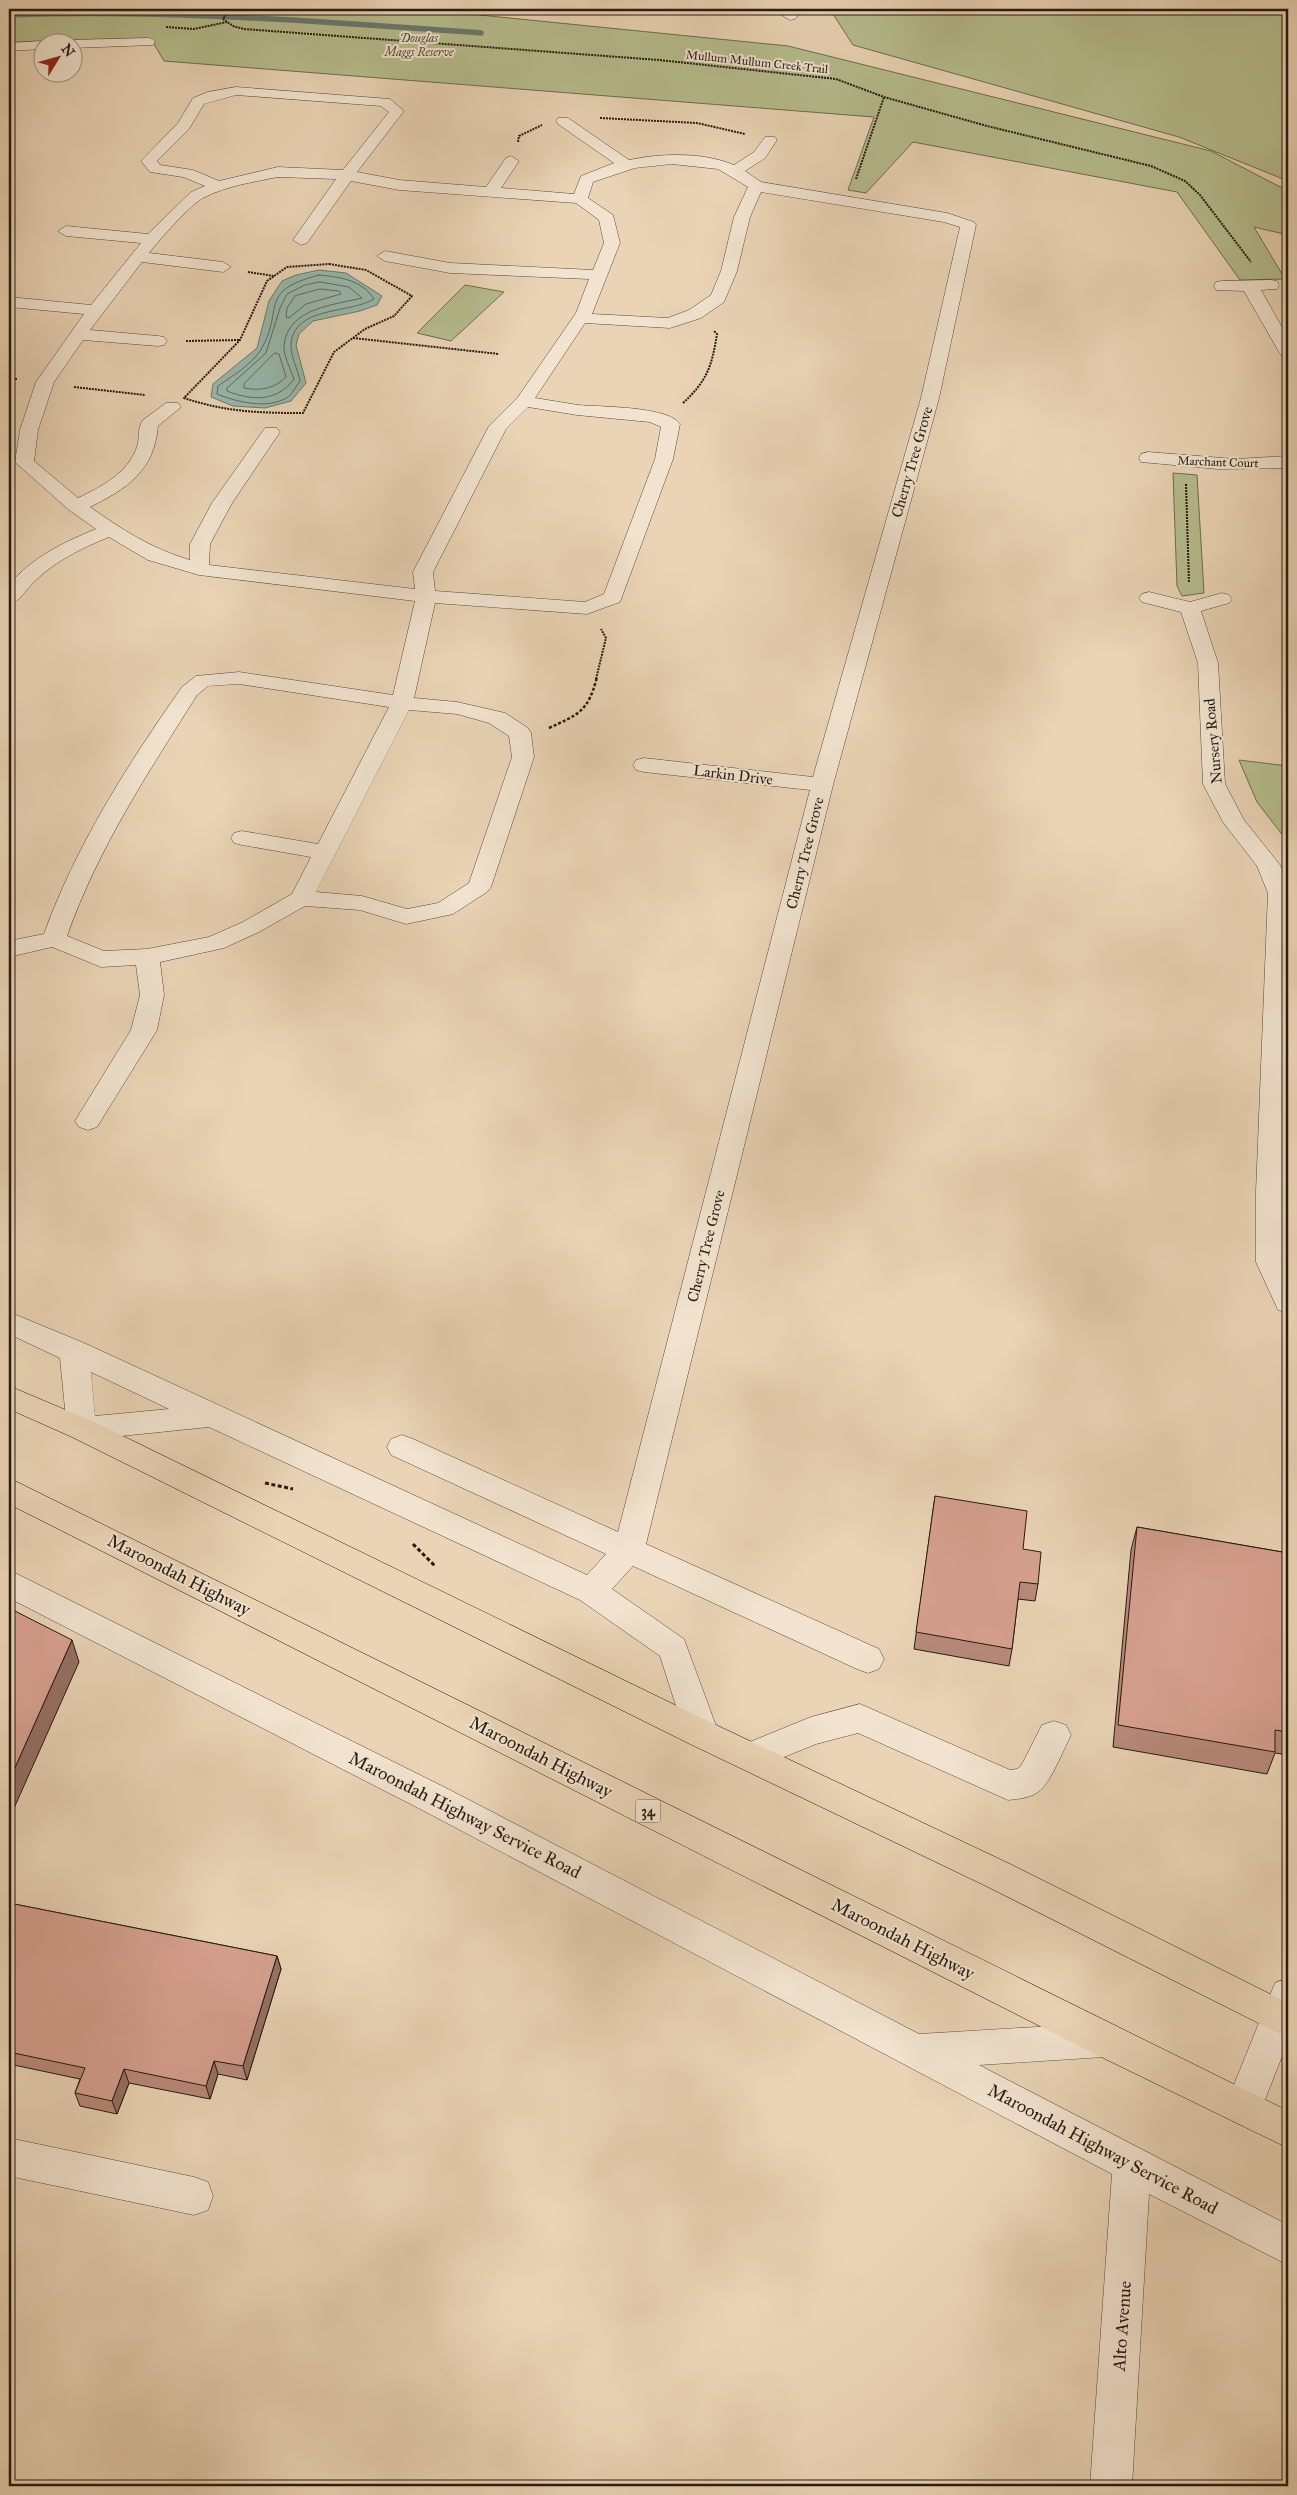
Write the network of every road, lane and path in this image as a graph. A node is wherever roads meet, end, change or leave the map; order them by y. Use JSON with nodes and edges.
{"nodes":[{"id":1,"x":9,"y":9,"type":"edge"},
{"id":2,"x":17,"y":9,"type":"edge"},
{"id":3,"x":230,"y":9,"type":"edge"},
{"id":4,"x":148,"y":42,"type":"dead end"},
{"id":5,"x":82,"y":44,"type":"edge"},
{"id":6,"x":32,"y":45,"type":"edge"},
{"id":7,"x":9,"y":46,"type":"edge"},
{"id":8,"x":884,"y":97,"type":"junction"},
{"id":9,"x":562,"y":121,"type":"junction"},
{"id":10,"x":770,"y":140,"type":"joint"},
{"id":11,"x":511,"y":161,"type":"joint"},
{"id":12,"x":625,"y":164,"type":"junction"},
{"id":13,"x":734,"y":171,"type":"junction"},
{"id":14,"x":346,"y":175,"type":"junction"},
{"id":15,"x":756,"y":186,"type":"junction"},
{"id":16,"x":217,"y":188,"type":"junction"},
{"id":17,"x":490,"y":193,"type":"junction"},
{"id":18,"x":580,"y":200,"type":"junction"},
{"id":19,"x":849,"y":201,"type":"junction"},
{"id":20,"x":66,"y":230,"type":"dead end"},
{"id":21,"x":152,"y":239,"type":"junction"},
{"id":22,"x":301,"y":240,"type":"dead end"},
{"id":23,"x":385,"y":256,"type":"dead end"},
{"id":24,"x":137,"y":257,"type":"junction"},
{"id":25,"x":223,"y":268,"type":"dead end"},
{"id":26,"x":600,"y":275,"type":"junction"},
{"id":27,"x":1271,"y":285,"type":"joint"},
{"id":28,"x":1222,"y":286,"type":"dead end"},
{"id":29,"x":1250,"y":286,"type":"junction"},
{"id":30,"x":9,"y":302,"type":"edge"},
{"id":31,"x":95,"y":310,"type":"junction"},
{"id":32,"x":695,"y":314,"type":"junction"},
{"id":33,"x":581,"y":318,"type":"junction"},
{"id":34,"x":78,"y":334,"type":"junction"},
{"id":35,"x":354,"y":338,"type":"junction"},
{"id":36,"x":240,"y":340,"type":"junction"},
{"id":37,"x":158,"y":341,"type":"joint"},
{"id":38,"x":1288,"y":352,"type":"edge"},
{"id":39,"x":499,"y":354,"type":"dead end"},
{"id":40,"x":9,"y":378,"type":"edge"},
{"id":41,"x":45,"y":382,"type":"junction"},
{"id":42,"x":148,"y":396,"type":"dead end"},
{"id":43,"x":177,"y":401,"type":"junction"},
{"id":44,"x":524,"y":401,"type":"junction"},
{"id":45,"x":653,"y":417,"type":"junction"},
{"id":46,"x":271,"y":432,"type":"dead end"},
{"id":47,"x":1148,"y":458,"type":"dead end"},
{"id":48,"x":17,"y":462,"type":"edge"},
{"id":49,"x":1185,"y":462,"type":"junction"},
{"id":50,"x":1288,"y":462,"type":"edge"},
{"id":51,"x":76,"y":506,"type":"junction"},
{"id":52,"x":110,"y":530,"type":"junction"},
{"id":53,"x":199,"y":569,"type":"junction"},
{"id":54,"x":12,"y":588,"type":"edge"},
{"id":55,"x":426,"y":596,"type":"junction"},
{"id":56,"x":1149,"y":598,"type":"dead end"},
{"id":57,"x":1207,"y":603,"type":"junction"},
{"id":58,"x":587,"y":608,"type":"junction"},
{"id":59,"x":402,"y":703,"type":"junction"},
{"id":60,"x":520,"y":739,"type":"junction"},
{"id":61,"x":644,"y":764,"type":"dead end"},
{"id":62,"x":822,"y":786,"type":"junction"},
{"id":63,"x":242,"y":838,"type":"dead end"},
{"id":64,"x":324,"y":852,"type":"junction"},
{"id":65,"x":301,"y":898,"type":"junction"},
{"id":66,"x":54,"y":939,"type":"junction"},
{"id":67,"x":9,"y":949,"type":"edge"},
{"id":68,"x":147,"y":957,"type":"junction"},
{"id":69,"x":88,"y":1121,"type":"dead end"},
{"id":70,"x":1288,"y":1303,"type":"edge"},
{"id":71,"x":9,"y":1322,"type":"edge"},
{"id":72,"x":74,"y":1351,"type":"junction"},
{"id":73,"x":9,"y":1397,"type":"edge"},
{"id":74,"x":209,"y":1416,"type":"junction"},
{"id":75,"x":82,"y":1429,"type":"junction"},
{"id":76,"x":402,"y":1447,"type":"dead end"},
{"id":77,"x":9,"y":1490,"type":"edge"},
{"id":78,"x":630,"y":1550,"type":"junction"},
{"id":79,"x":9,"y":1583,"type":"edge"},
{"id":80,"x":591,"y":1591,"type":"junction"},
{"id":81,"x":868,"y":1659,"type":"dead end"},
{"id":82,"x":702,"y":1734,"type":"junction"},
{"id":83,"x":1054,"y":1735,"type":"dead end"},
{"id":84,"x":752,"y":1756,"type":"junction"},
{"id":85,"x":1285,"y":2011,"type":"edge"},
{"id":86,"x":1104,"y":2040,"type":"junction"},
{"id":87,"x":918,"y":2051,"type":"junction"},
{"id":88,"x":1244,"y":2107,"type":"junction"},
{"id":89,"x":1288,"y":2130,"type":"edge"},
{"id":90,"x":9,"y":2157,"type":"edge"},
{"id":91,"x":1132,"y":2165,"type":"junction"},
{"id":92,"x":194,"y":2196,"type":"dead end"},
{"id":93,"x":1288,"y":2246,"type":"edge"},
{"id":94,"x":1111,"y":2486,"type":"edge"}],
"edges":[{"from":1,"to":2,"type":"path"},
{"from":3,"to":8,"type":"path","name":"Mullum Mullum Creek Trail"},
{"from":4,"to":5,"type":"street"},
{"from":6,"to":7,"type":"street"},
{"from":8,"to":19,"type":"path"},
{"from":8,"to":27,"type":"path","name":"Mullum Mullum Creek Trail"},
{"from":9,"to":10,"type":"path"},
{"from":9,"to":11,"type":"path"},
{"from":9,"to":12,"type":"street"},
{"from":10,"to":13,"type":"street"},
{"from":11,"to":17,"type":"street"},
{"from":12,"to":13,"type":"street"},
{"from":12,"to":18,"type":"street"},
{"from":13,"to":15,"type":"street"},
{"from":14,"to":16,"type":"street"},
{"from":14,"to":16,"type":"street"},
{"from":14,"to":17,"type":"street"},
{"from":14,"to":22,"type":"street"},
{"from":15,"to":19,"type":"street"},
{"from":15,"to":32,"type":"street"},
{"from":16,"to":21,"type":"street"},
{"from":17,"to":18,"type":"street"},
{"from":18,"to":26,"type":"street"},
{"from":19,"to":62,"type":"street","name":"Cherry Tree Grove"},
{"from":20,"to":21,"type":"street"},
{"from":21,"to":24,"type":"street"},
{"from":23,"to":26,"type":"street"},
{"from":24,"to":25,"type":"street"},
{"from":24,"to":31,"type":"street"},
{"from":26,"to":33,"type":"street"},
{"from":27,"to":29,"type":"street"},
{"from":28,"to":29,"type":"street"},
{"from":29,"to":38,"type":"street"},
{"from":30,"to":31,"type":"street"},
{"from":31,"to":34,"type":"street"},
{"from":32,"to":33,"type":"street"},
{"from":32,"to":45,"type":"path"},
{"from":33,"to":44,"type":"street"},
{"from":34,"to":37,"type":"street"},
{"from":34,"to":41,"type":"street"},
{"from":35,"to":36,"type":"path"},
{"from":35,"to":39,"type":"path"},
{"from":35,"to":43,"type":"path"},
{"from":36,"to":37,"type":"path"},
{"from":36,"to":43,"type":"path"},
{"from":40,"to":41,"type":"path"},
{"from":41,"to":42,"type":"path"},
{"from":41,"to":48,"type":"street"},
{"from":43,"to":51,"type":"street"},
{"from":44,"to":45,"type":"street"},
{"from":44,"to":55,"type":"street"},
{"from":45,"to":58,"type":"street"},
{"from":46,"to":53,"type":"street"},
{"from":47,"to":49,"type":"street","name":"Marchant Court"},
{"from":48,"to":51,"type":"street"},
{"from":49,"to":50,"type":"street","name":"Marchant Court"},
{"from":49,"to":57,"type":"path"},
{"from":51,"to":52,"type":"street"},
{"from":52,"to":53,"type":"street"},
{"from":52,"to":54,"type":"street"},
{"from":53,"to":55,"type":"street"},
{"from":55,"to":58,"type":"street"},
{"from":55,"to":59,"type":"street"},
{"from":56,"to":57,"type":"street"},
{"from":57,"to":70,"type":"street","name":"Nursery Road"},
{"from":58,"to":60,"type":"path"},
{"from":59,"to":60,"type":"street"},
{"from":59,"to":64,"type":"street"},
{"from":59,"to":66,"type":"street"},
{"from":60,"to":65,"type":"street"},
{"from":61,"to":62,"type":"street","name":"Larkin Drive"},
{"from":62,"to":78,"type":"street","name":"Cherry Tree Grove"},
{"from":63,"to":64,"type":"street"},
{"from":64,"to":65,"type":"street"},
{"from":65,"to":68,"type":"street"},
{"from":66,"to":67,"type":"street"},
{"from":66,"to":68,"type":"street"},
{"from":68,"to":69,"type":"street"},
{"from":71,"to":72,"type":"street"},
{"from":72,"to":74,"type":"street"},
{"from":72,"to":75,"type":"street"},
{"from":73,"to":75,"type":"highway"},
{"from":74,"to":75,"type":"street"},
{"from":74,"to":80,"type":"street"},
{"from":75,"to":82,"type":"highway"},
{"from":76,"to":78,"type":"street"},
{"from":77,"to":86,"type":"highway","name":"Maroondah Highway","number":"34"},
{"from":78,"to":80,"type":"street","name":"Cherry Tree Grove"},
{"from":78,"to":81,"type":"street"},
{"from":79,"to":87,"type":"street","name":"Maroondah Highway Service Road"},
{"from":80,"to":82,"type":"street"},
{"from":82,"to":84,"type":"highway"},
{"from":83,"to":84,"type":"street"},
{"from":84,"to":85,"type":"highway"},
{"from":85,"to":88,"type":"street"},
{"from":86,"to":87,"type":"street"},
{"from":86,"to":88,"type":"highway","name":"Maroondah Highway","number":"34"},
{"from":87,"to":91,"type":"street","name":"Maroondah Highway Service Road"},
{"from":88,"to":89,"type":"highway","name":"Maroondah Highway","number":"34"},
{"from":90,"to":92,"type":"street"},
{"from":91,"to":93,"type":"street","name":"Maroondah Highway Service Road"},
{"from":91,"to":94,"type":"street","name":"Alto Avenue"}]}
